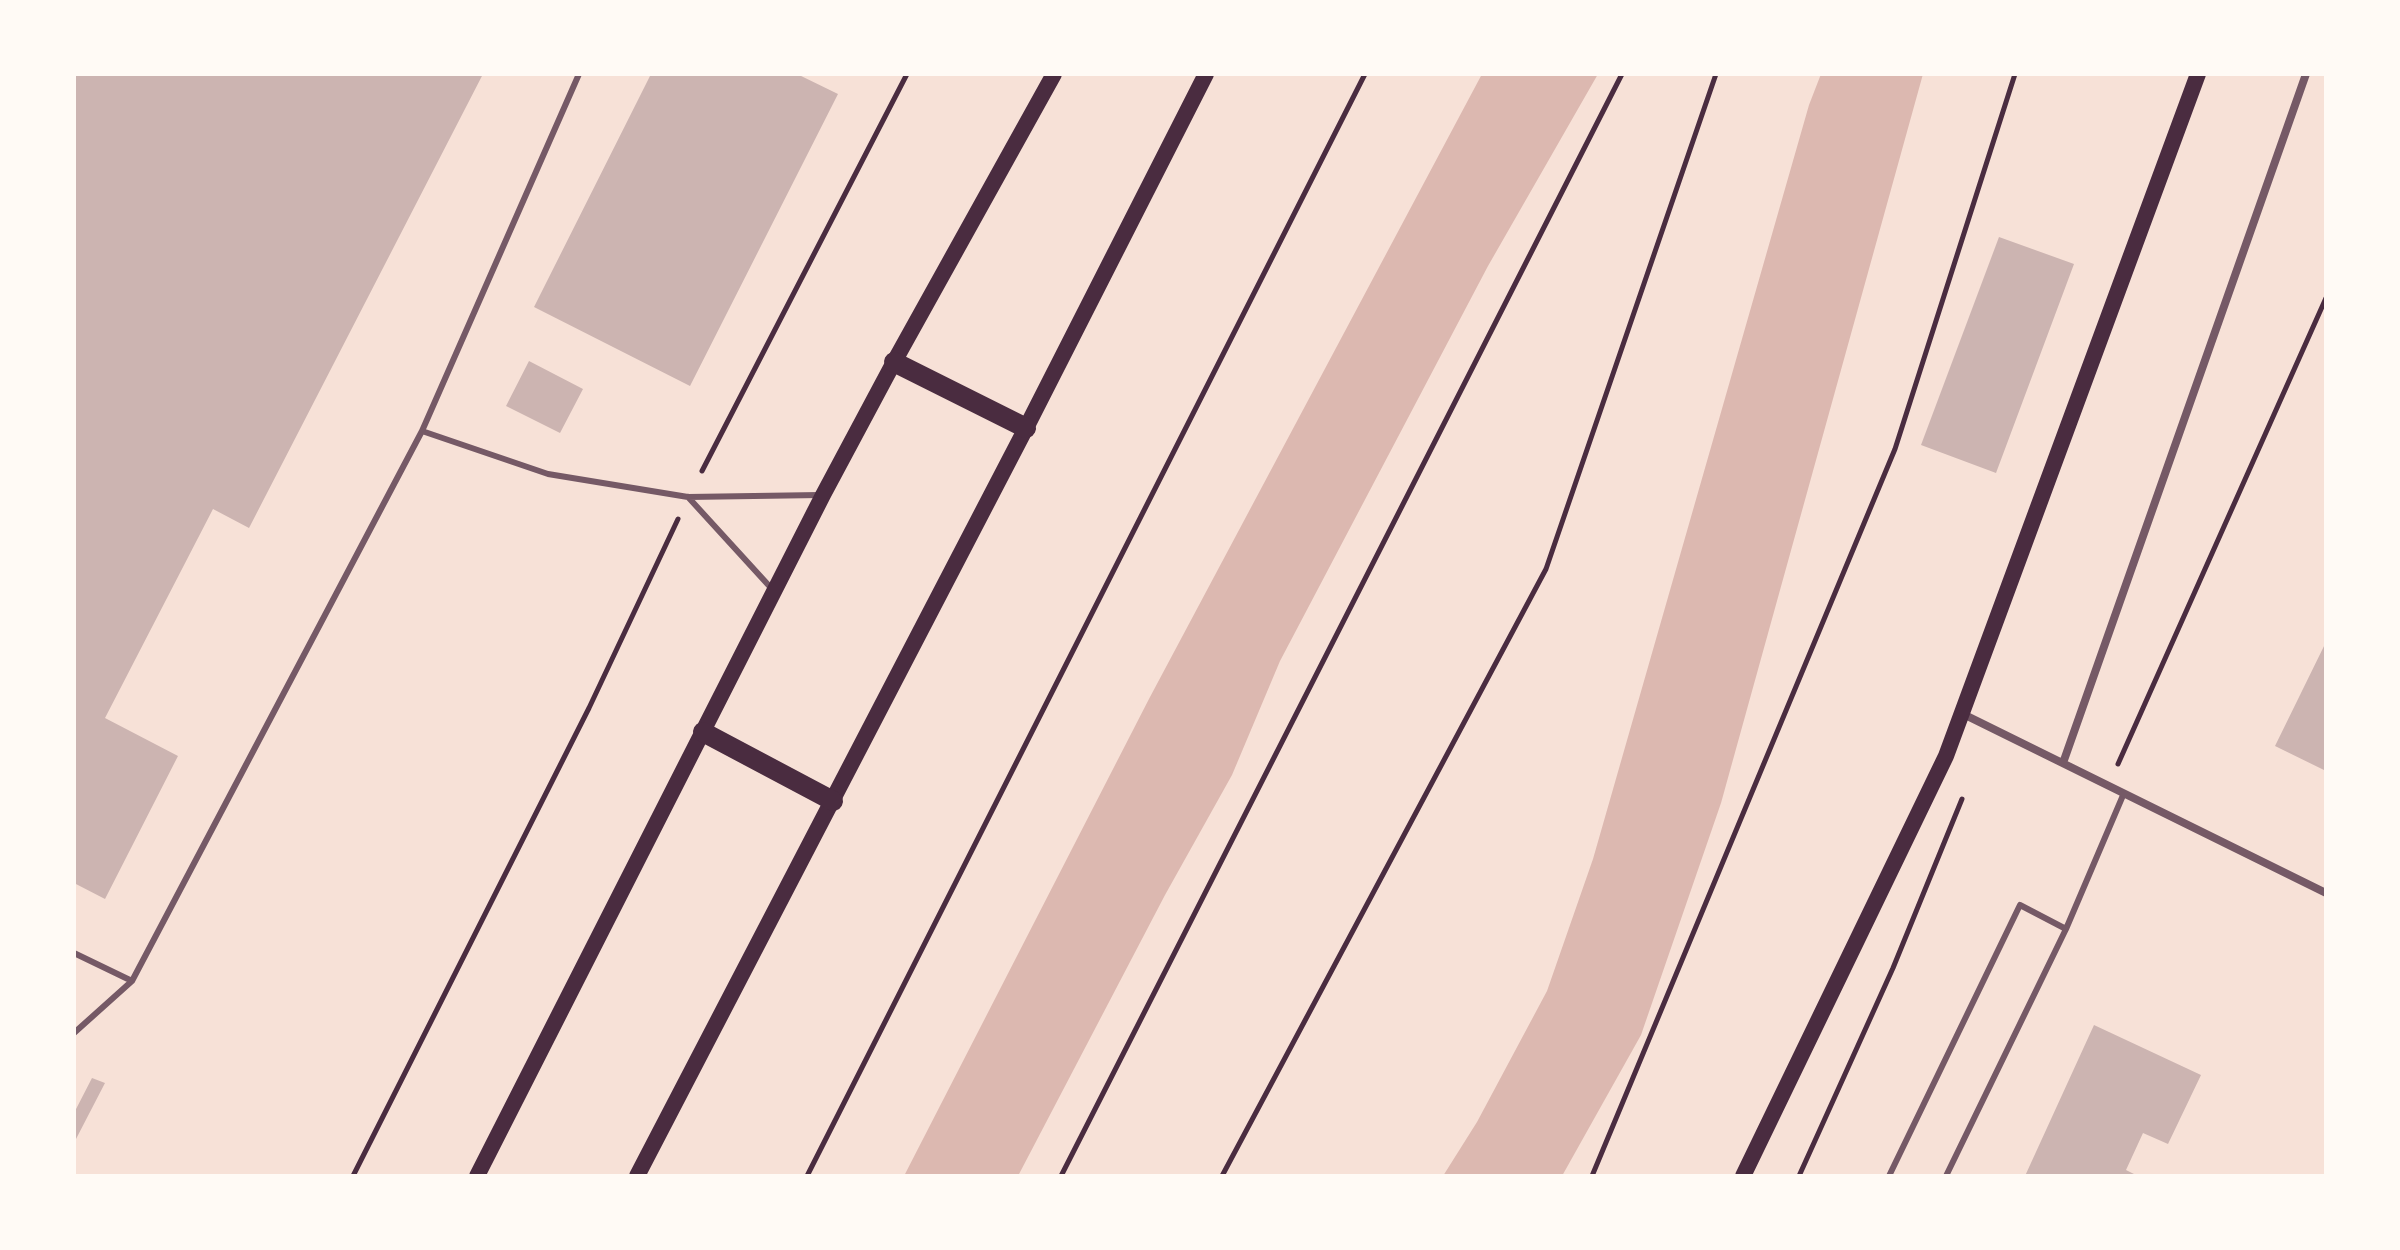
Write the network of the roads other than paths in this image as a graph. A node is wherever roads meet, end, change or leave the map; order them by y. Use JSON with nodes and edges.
{"nodes":[{"id":1,"x":579,"y":74,"type":"edge"},
{"id":2,"x":1054,"y":74,"type":"edge"},
{"id":3,"x":1206,"y":74,"type":"edge"},
{"id":4,"x":2198,"y":74,"type":"edge"},
{"id":5,"x":2306,"y":74,"type":"edge"},
{"id":6,"x":894,"y":362,"type":"junction"},
{"id":7,"x":1026,"y":428,"type":"junction"},
{"id":8,"x":422,"y":431,"type":"junction"},
{"id":9,"x":823,"y":495,"type":"junction"},
{"id":10,"x":688,"y":497,"type":"junction"},
{"id":11,"x":774,"y":591,"type":"junction"},
{"id":12,"x":1961,"y":712,"type":"junction"},
{"id":13,"x":703,"y":732,"type":"junction"},
{"id":14,"x":2063,"y":763,"type":"junction"},
{"id":15,"x":2124,"y":793,"type":"junction"},
{"id":16,"x":833,"y":801,"type":"junction"},
{"id":17,"x":2326,"y":893,"type":"edge"},
{"id":18,"x":2066,"y":929,"type":"junction"},
{"id":19,"x":74,"y":953,"type":"edge"},
{"id":20,"x":132,"y":981,"type":"junction"},
{"id":21,"x":74,"y":1033,"type":"edge"},
{"id":22,"x":477,"y":1176,"type":"edge"},
{"id":23,"x":637,"y":1176,"type":"edge"},
{"id":24,"x":1743,"y":1176,"type":"edge"},
{"id":25,"x":1889,"y":1176,"type":"edge"},
{"id":26,"x":1946,"y":1176,"type":"edge"}],
"edges":[{"from":1,"to":8,"type":"lane"},
{"from":2,"to":6,"type":"main road"},
{"from":3,"to":7,"type":"main road"},
{"from":4,"to":12,"type":"main road"},
{"from":5,"to":14,"type":"street"},
{"from":6,"to":7,"type":"main road"},
{"from":6,"to":9,"type":"main road"},
{"from":7,"to":16,"type":"main road"},
{"from":8,"to":10,"type":"lane"},
{"from":8,"to":20,"type":"lane"},
{"from":9,"to":10,"type":"lane"},
{"from":9,"to":11,"type":"main road"},
{"from":10,"to":11,"type":"lane"},
{"from":11,"to":13,"type":"main road"},
{"from":12,"to":14,"type":"street"},
{"from":12,"to":24,"type":"main road"},
{"from":13,"to":16,"type":"main road"},
{"from":13,"to":22,"type":"main road"},
{"from":14,"to":15,"type":"street"},
{"from":15,"to":17,"type":"street"},
{"from":15,"to":18,"type":"lane"},
{"from":16,"to":23,"type":"main road"},
{"from":18,"to":25,"type":"lane"},
{"from":18,"to":26,"type":"lane"},
{"from":19,"to":20,"type":"lane"},
{"from":20,"to":21,"type":"lane"}]}
